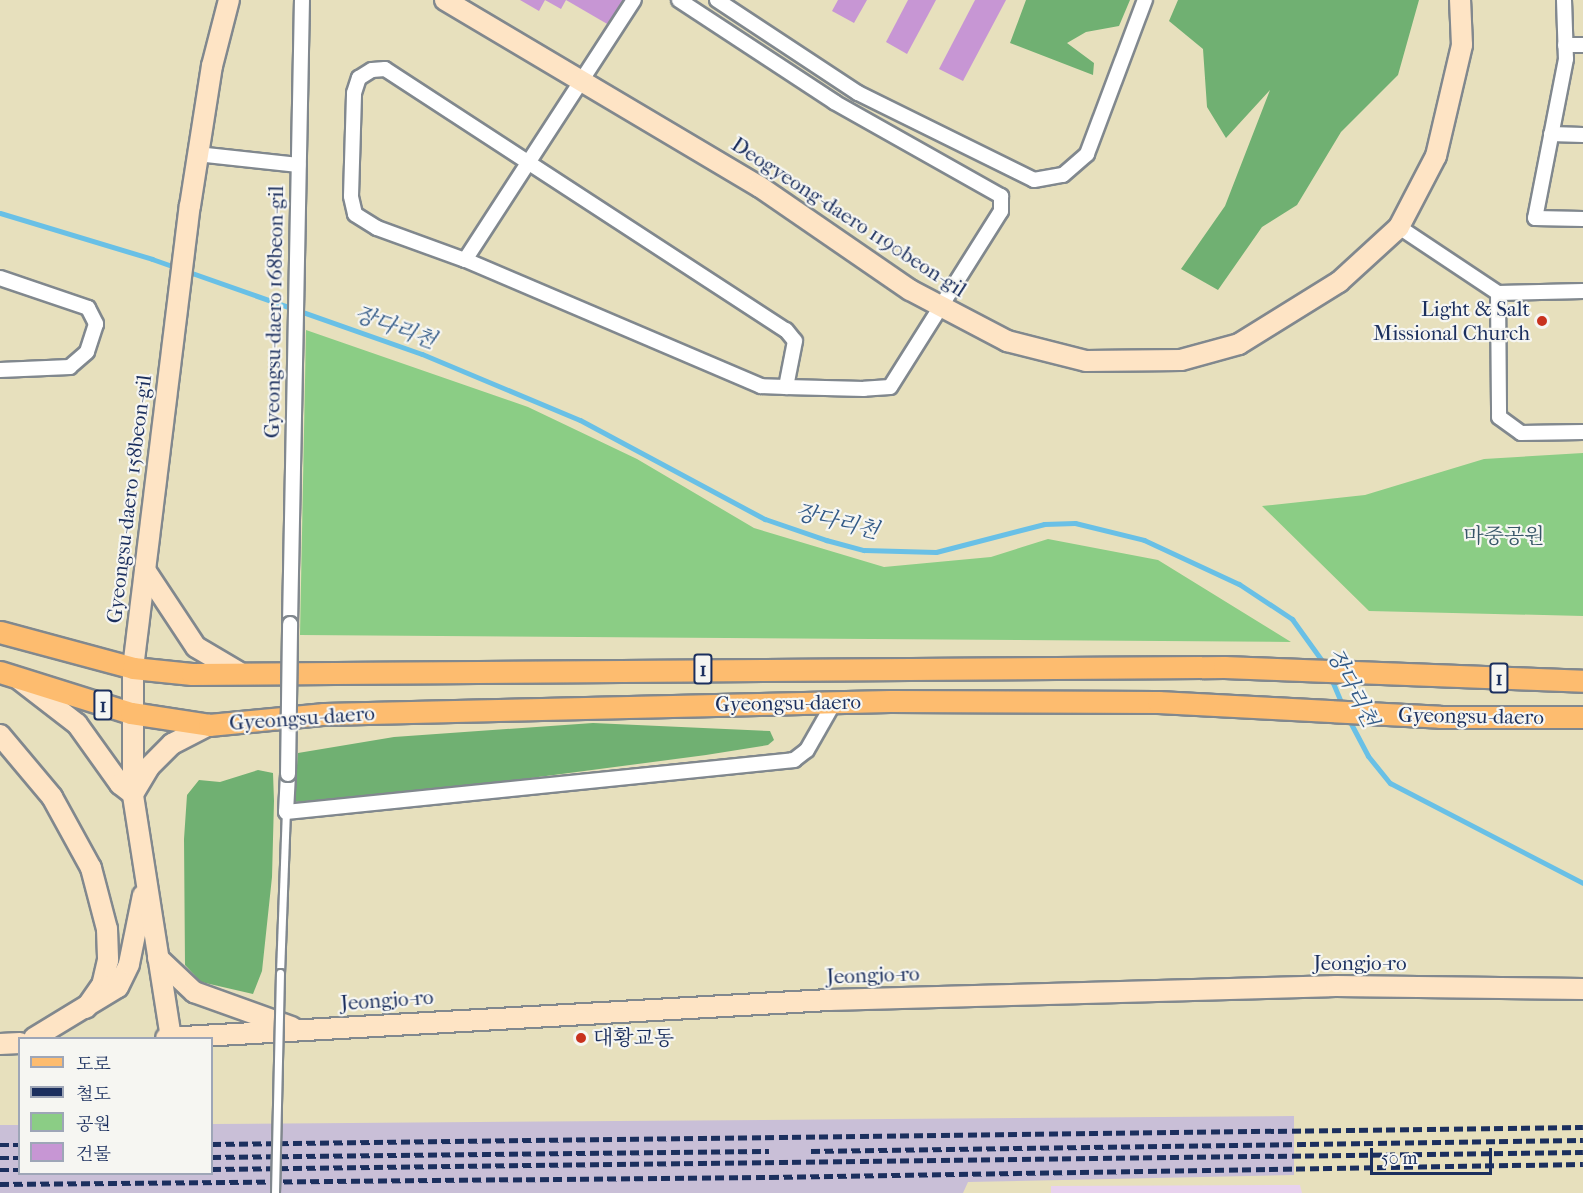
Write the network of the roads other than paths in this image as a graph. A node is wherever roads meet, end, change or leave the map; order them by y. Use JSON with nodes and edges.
{"nodes":[{"id":1,"x":229,"y":0,"type":"edge"},
{"id":2,"x":302,"y":0,"type":"edge"},
{"id":3,"x":446,"y":0,"type":"edge"},
{"id":4,"x":634,"y":0,"type":"edge"},
{"id":5,"x":679,"y":0,"type":"edge"},
{"id":6,"x":717,"y":0,"type":"edge"},
{"id":7,"x":1145,"y":0,"type":"edge"},
{"id":8,"x":1460,"y":0,"type":"edge"},
{"id":9,"x":1564,"y":0,"type":"edge"},
{"id":10,"x":1565,"y":45,"type":"junction"},
{"id":11,"x":1583,"y":45,"type":"edge"},
{"id":12,"x":583,"y":81,"type":"junction"},
{"id":13,"x":1551,"y":134,"type":"junction"},
{"id":14,"x":1583,"y":135,"type":"edge"},
{"id":15,"x":197,"y":154,"type":"junction"},
{"id":16,"x":530,"y":162,"type":"junction"},
{"id":17,"x":298,"y":165,"type":"junction"},
{"id":18,"x":1583,"y":219,"type":"edge"},
{"id":19,"x":1399,"y":227,"type":"junction"},
{"id":20,"x":465,"y":260,"type":"junction"},
{"id":21,"x":0,"y":278,"type":"edge"},
{"id":22,"x":1583,"y":291,"type":"edge"},
{"id":23,"x":1498,"y":293,"type":"junction"},
{"id":24,"x":939,"y":305,"type":"junction"},
{"id":25,"x":0,"y":370,"type":"edge"},
{"id":26,"x":786,"y":387,"type":"junction"},
{"id":27,"x":1583,"y":432,"type":"edge"},
{"id":28,"x":145,"y":570,"type":"junction"},
{"id":29,"x":0,"y":632,"type":"edge"},
{"id":30,"x":133,"y":668,"type":"junction"},
{"id":31,"x":242,"y":674,"type":"junction"},
{"id":32,"x":9,"y":675,"type":"edge"},
{"id":33,"x":1583,"y":681,"type":"edge"},
{"id":34,"x":835,"y":701,"type":"junction"},
{"id":35,"x":131,"y":713,"type":"junction"},
{"id":36,"x":1583,"y":717,"type":"edge"},
{"id":37,"x":209,"y":725,"type":"junction"},
{"id":38,"x":0,"y":735,"type":"edge"},
{"id":39,"x":133,"y":794,"type":"junction"},
{"id":40,"x":286,"y":812,"type":"junction"},
{"id":41,"x":146,"y":881,"type":"junction"},
{"id":42,"x":158,"y":958,"type":"junction"},
{"id":43,"x":1583,"y":989,"type":"edge"},
{"id":44,"x":86,"y":1008,"type":"junction"},
{"id":45,"x":303,"y":1030,"type":"junction"},
{"id":46,"x":36,"y":1037,"type":"edge"},
{"id":47,"x":171,"y":1037,"type":"edge"},
{"id":48,"x":188,"y":1037,"type":"edge"},
{"id":49,"x":18,"y":1043,"type":"edge"},
{"id":50,"x":0,"y":1044,"type":"edge"},
{"id":51,"x":275,"y":1193,"type":"edge"}],
"edges":[{"from":1,"to":15,"type":"street"},
{"from":2,"to":17,"type":"street","name":"Gyeongsu-daero 168beon-gil"},
{"from":3,"to":12,"type":"street","name":"Deogyeong-daero 1190beon-gil"},
{"from":4,"to":12,"type":"street"},
{"from":5,"to":24,"type":"street"},
{"from":6,"to":7,"type":"street"},
{"from":8,"to":19,"type":"street","name":"Deogyeong-daero 1190beon-gil"},
{"from":9,"to":10,"type":"street"},
{"from":10,"to":11,"type":"street"},
{"from":10,"to":13,"type":"street"},
{"from":12,"to":16,"type":"street"},
{"from":12,"to":24,"type":"street","name":"Deogyeong-daero 1190beon-gil"},
{"from":13,"to":14,"type":"street"},
{"from":13,"to":18,"type":"street"},
{"from":15,"to":17,"type":"street"},
{"from":15,"to":28,"type":"street","name":"Gyeongsu-daero 158beon-gil"},
{"from":16,"to":20,"type":"street"},
{"from":16,"to":20,"type":"street"},
{"from":16,"to":26,"type":"street"},
{"from":17,"to":40,"type":"street","name":"Gyeongsu-daero 168beon-gil","bridge":true},
{"from":19,"to":23,"type":"street"},
{"from":19,"to":24,"type":"street","name":"Deogyeong-daero 1190beon-gil"},
{"from":20,"to":26,"type":"street"},
{"from":21,"to":25,"type":"street"},
{"from":22,"to":23,"type":"street"},
{"from":23,"to":27,"type":"street"},
{"from":24,"to":26,"type":"street"},
{"from":28,"to":30,"type":"street","name":"Gyeongsu-daero 158beon-gil"},
{"from":28,"to":31,"type":"street"},
{"from":29,"to":30,"type":"main road","name":"Gyeongsu-daero","number":"1"},
{"from":30,"to":31,"type":"main road","name":"Gyeongsu-daero","number":"1"},
{"from":30,"to":35,"type":"street","name":"Gyeongsu-daero 158beon-gil"},
{"from":31,"to":33,"type":"main road","name":"Gyeongsu-daero","number":"1"},
{"from":32,"to":35,"type":"main road","name":"Gyeongsu-daero","number":"1"},
{"from":32,"to":39,"type":"street"},
{"from":34,"to":36,"type":"main road","name":"Gyeongsu-daero","number":"1"},
{"from":34,"to":37,"type":"main road","name":"Gyeongsu-daero","number":"1"},
{"from":34,"to":40,"type":"street"},
{"from":35,"to":37,"type":"main road","name":"Gyeongsu-daero","number":"1"},
{"from":35,"to":39,"type":"street","name":"Gyeongsu-daero 158beon-gil"},
{"from":37,"to":39,"type":"street"},
{"from":38,"to":44,"type":"street"},
{"from":39,"to":41,"type":"street","name":"Gyeongsu-daero 158beon-gil"},
{"from":40,"to":51,"type":"lane","bridge":true},
{"from":41,"to":42,"type":"street","name":"Gyeongsu-daero 158beon-gil"},
{"from":41,"to":44,"type":"street"},
{"from":42,"to":45,"type":"street"},
{"from":42,"to":47,"type":"street","name":"Gyeongsu-daero 158beon-gil"},
{"from":43,"to":45,"type":"street","name":"Jeongjo-ro"},
{"from":44,"to":46,"type":"street"},
{"from":45,"to":48,"type":"street","name":"Jeongjo-ro"},
{"from":49,"to":50,"type":"street"}]}
